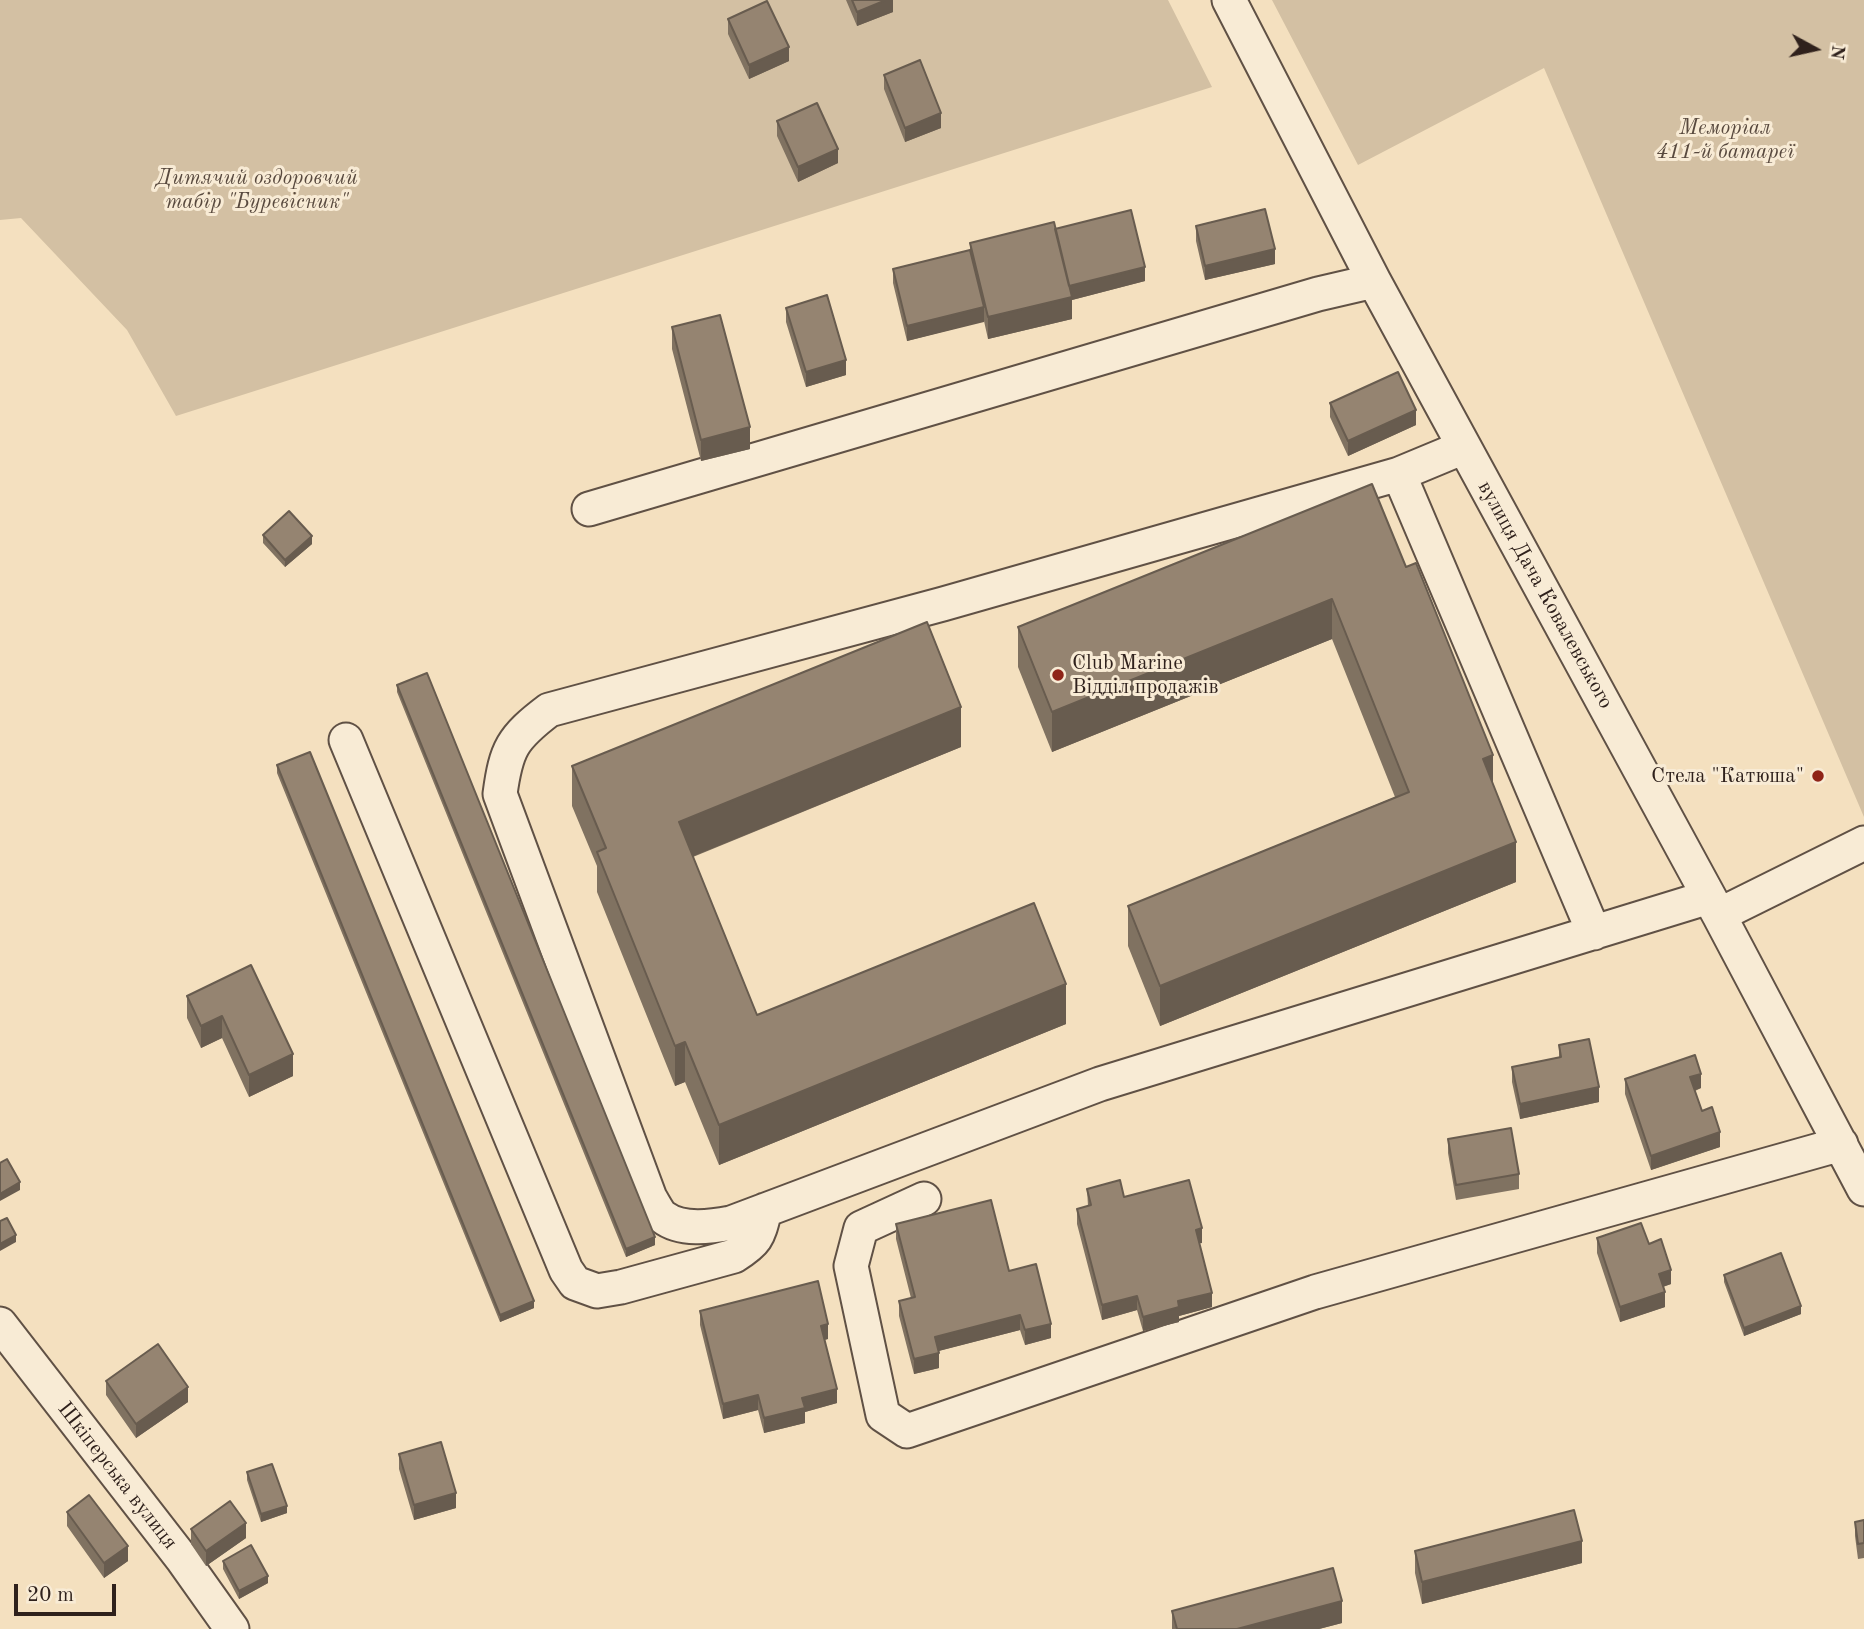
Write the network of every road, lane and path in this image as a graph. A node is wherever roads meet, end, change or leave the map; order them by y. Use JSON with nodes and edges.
{"nodes":[{"id":1,"x":1229,"y":0,"type":"edge"},
{"id":2,"x":1374,"y":281,"type":"junction"},
{"id":3,"x":1464,"y":447,"type":"junction"},
{"id":4,"x":1399,"y":474,"type":"junction"},
{"id":5,"x":589,"y":509,"type":"dead end"},
{"id":6,"x":346,"y":740,"type":"dead end"},
{"id":7,"x":1864,"y":843,"type":"edge"},
{"id":8,"x":1714,"y":906,"type":"junction"},
{"id":9,"x":1594,"y":933,"type":"junction"},
{"id":10,"x":1841,"y":1144,"type":"junction"},
{"id":11,"x":1864,"y":1189,"type":"edge"},
{"id":12,"x":924,"y":1199,"type":"dead end"},
{"id":13,"x":765,"y":1210,"type":"junction"},
{"id":14,"x":0,"y":1324,"type":"edge"},
{"id":15,"x":232,"y":1629,"type":"edge"}],
"edges":[{"from":1,"to":2,"type":"street","name":"вулиця Дача Ковалевського"},
{"from":2,"to":3,"type":"street","name":"вулиця Дача Ковалевського"},
{"from":2,"to":5,"type":"street"},
{"from":3,"to":4,"type":"street"},
{"from":3,"to":8,"type":"street","name":"вулиця Дача Ковалевського"},
{"from":4,"to":9,"type":"street"},
{"from":4,"to":13,"type":"street"},
{"from":6,"to":13,"type":"street"},
{"from":7,"to":8,"type":"street"},
{"from":8,"to":9,"type":"street"},
{"from":8,"to":10,"type":"street","name":"вулиця Дача Ковалевського"},
{"from":9,"to":13,"type":"street"},
{"from":10,"to":11,"type":"street","name":"вулиця Дача Ковалевського"},
{"from":10,"to":12,"type":"street"},
{"from":14,"to":15,"type":"street","name":"Шкіперська вулиця"}]}
